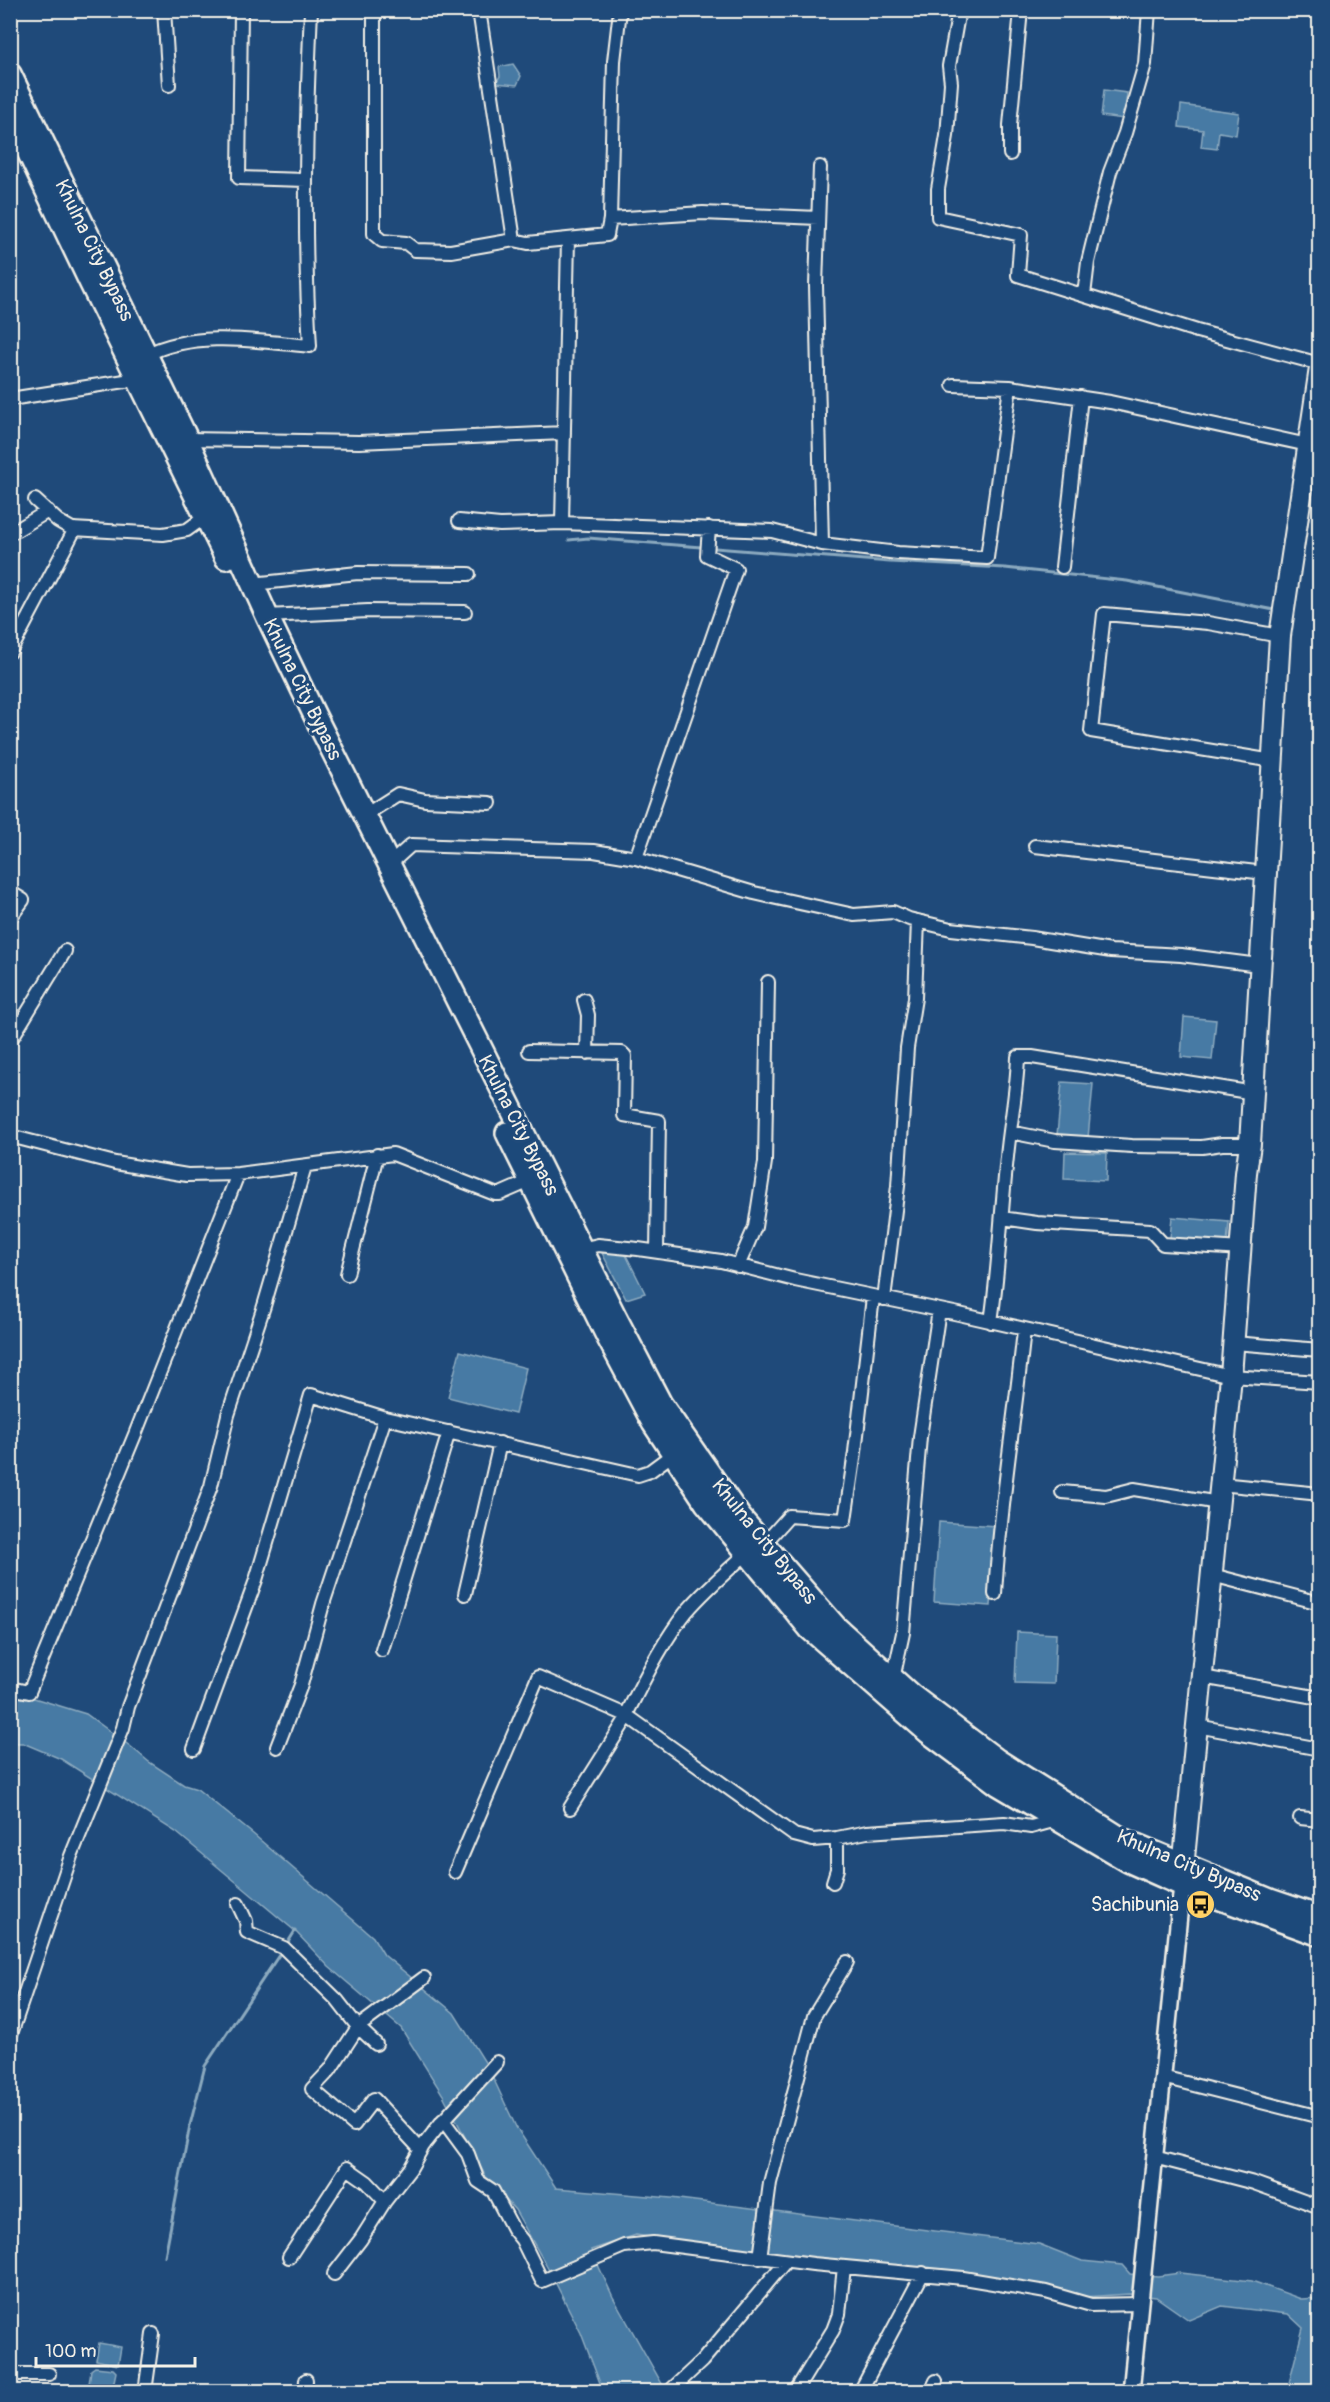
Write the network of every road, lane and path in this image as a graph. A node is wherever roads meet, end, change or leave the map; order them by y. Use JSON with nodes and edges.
{"nodes":[{"id":1,"x":164,"y":10,"type":"edge"},
{"id":2,"x":241,"y":10,"type":"edge"},
{"id":3,"x":311,"y":10,"type":"edge"},
{"id":4,"x":374,"y":10,"type":"edge"},
{"id":5,"x":479,"y":10,"type":"edge"},
{"id":6,"x":620,"y":10,"type":"edge"},
{"id":7,"x":959,"y":10,"type":"edge"},
{"id":8,"x":1021,"y":10,"type":"edge"},
{"id":9,"x":1149,"y":10,"type":"edge"},
{"id":10,"x":10,"y":74,"type":"edge"},
{"id":11,"x":169,"y":85,"type":"dead end"},
{"id":12,"x":10,"y":114,"type":"edge"},
{"id":13,"x":1010,"y":154,"type":"dead end"},
{"id":14,"x":820,"y":167,"type":"dead end"},
{"id":15,"x":306,"y":180,"type":"junction"},
{"id":16,"x":818,"y":218,"type":"junction"},
{"id":17,"x":610,"y":219,"type":"junction"},
{"id":18,"x":568,"y":239,"type":"junction"},
{"id":19,"x":514,"y":240,"type":"junction"},
{"id":20,"x":1084,"y":295,"type":"junction"},
{"id":21,"x":146,"y":355,"type":"junction"},
{"id":22,"x":1320,"y":366,"type":"edge"},
{"id":23,"x":138,"y":379,"type":"junction"},
{"id":24,"x":953,"y":385,"type":"dead end"},
{"id":25,"x":1010,"y":387,"type":"junction"},
{"id":26,"x":1081,"y":397,"type":"junction"},
{"id":27,"x":10,"y":399,"type":"edge"},
{"id":28,"x":564,"y":433,"type":"junction"},
{"id":29,"x":187,"y":439,"type":"junction"},
{"id":30,"x":1312,"y":439,"type":"edge"},
{"id":31,"x":35,"y":500,"type":"dead end"},
{"id":32,"x":48,"y":512,"type":"junction"},
{"id":33,"x":205,"y":517,"type":"junction"},
{"id":34,"x":459,"y":522,"type":"dead end"},
{"id":35,"x":562,"y":523,"type":"junction"},
{"id":36,"x":709,"y":528,"type":"junction"},
{"id":37,"x":75,"y":529,"type":"junction"},
{"id":38,"x":10,"y":534,"type":"edge"},
{"id":39,"x":822,"y":544,"type":"junction"},
{"id":40,"x":1062,"y":567,"type":"dead end"},
{"id":41,"x":470,"y":574,"type":"dead end"},
{"id":42,"x":252,"y":584,"type":"junction"},
{"id":43,"x":465,"y":612,"type":"dead end"},
{"id":44,"x":267,"y":616,"type":"junction"},
{"id":45,"x":1280,"y":636,"type":"junction"},
{"id":46,"x":10,"y":652,"type":"edge"},
{"id":47,"x":1273,"y":761,"type":"junction"},
{"id":48,"x":490,"y":803,"type":"dead end"},
{"id":49,"x":365,"y":815,"type":"junction"},
{"id":50,"x":1035,"y":846,"type":"dead end"},
{"id":51,"x":636,"y":858,"type":"junction"},
{"id":52,"x":389,"y":866,"type":"junction"},
{"id":53,"x":1265,"y":873,"type":"junction"},
{"id":54,"x":10,"y":892,"type":"edge"},
{"id":55,"x":10,"y":918,"type":"edge"},
{"id":56,"x":918,"y":921,"type":"junction"},
{"id":57,"x":65,"y":951,"type":"dead end"},
{"id":58,"x":1259,"y":965,"type":"junction"},
{"id":59,"x":768,"y":982,"type":"dead end"},
{"id":60,"x":584,"y":1000,"type":"dead end"},
{"id":61,"x":10,"y":1041,"type":"edge"},
{"id":62,"x":529,"y":1052,"type":"dead end"},
{"id":63,"x":587,"y":1053,"type":"junction"},
{"id":64,"x":1254,"y":1093,"type":"junction"},
{"id":65,"x":1010,"y":1132,"type":"junction"},
{"id":66,"x":10,"y":1136,"type":"edge"},
{"id":67,"x":1250,"y":1144,"type":"junction"},
{"id":68,"x":377,"y":1155,"type":"junction"},
{"id":69,"x":305,"y":1166,"type":"junction"},
{"id":70,"x":238,"y":1174,"type":"junction"},
{"id":71,"x":530,"y":1181,"type":"junction"},
{"id":72,"x":1002,"y":1218,"type":"junction"},
{"id":73,"x":581,"y":1249,"type":"junction"},
{"id":74,"x":1242,"y":1250,"type":"junction"},
{"id":75,"x":657,"y":1251,"type":"junction"},
{"id":76,"x":738,"y":1266,"type":"junction"},
{"id":77,"x":347,"y":1274,"type":"dead end"},
{"id":78,"x":878,"y":1298,"type":"junction"},
{"id":79,"x":939,"y":1310,"type":"junction"},
{"id":80,"x":991,"y":1322,"type":"junction"},
{"id":81,"x":1024,"y":1330,"type":"junction"},
{"id":82,"x":1234,"y":1342,"type":"junction"},
{"id":83,"x":1320,"y":1350,"type":"edge"},
{"id":84,"x":1231,"y":1376,"type":"junction"},
{"id":85,"x":1320,"y":1382,"type":"edge"},
{"id":86,"x":385,"y":1418,"type":"junction"},
{"id":87,"x":449,"y":1432,"type":"junction"},
{"id":88,"x":500,"y":1443,"type":"junction"},
{"id":89,"x":673,"y":1454,"type":"junction"},
{"id":90,"x":1062,"y":1492,"type":"dead end"},
{"id":91,"x":1220,"y":1494,"type":"junction"},
{"id":92,"x":1320,"y":1494,"type":"edge"},
{"id":93,"x":755,"y":1548,"type":"junction"},
{"id":94,"x":1212,"y":1575,"type":"junction"},
{"id":95,"x":465,"y":1594,"type":"dead end"},
{"id":96,"x":994,"y":1594,"type":"dead end"},
{"id":97,"x":1320,"y":1603,"type":"edge"},
{"id":98,"x":382,"y":1650,"type":"dead end"},
{"id":99,"x":1202,"y":1677,"type":"junction"},
{"id":100,"x":893,"y":1679,"type":"junction"},
{"id":101,"x":10,"y":1688,"type":"edge"},
{"id":102,"x":1320,"y":1698,"type":"edge"},
{"id":103,"x":627,"y":1715,"type":"junction"},
{"id":104,"x":1197,"y":1726,"type":"junction"},
{"id":105,"x":277,"y":1747,"type":"dead end"},
{"id":106,"x":194,"y":1749,"type":"dead end"},
{"id":107,"x":1320,"y":1749,"type":"edge"},
{"id":108,"x":570,"y":1808,"type":"dead end"},
{"id":109,"x":1300,"y":1818,"type":"dead end"},
{"id":110,"x":1058,"y":1820,"type":"junction"},
{"id":111,"x":1320,"y":1820,"type":"edge"},
{"id":112,"x":837,"y":1838,"type":"junction"},
{"id":113,"x":455,"y":1872,"type":"dead end"},
{"id":114,"x":1182,"y":1874,"type":"junction"},
{"id":115,"x":833,"y":1882,"type":"dead end"},
{"id":116,"x":238,"y":1904,"type":"dead end"},
{"id":117,"x":1320,"y":1917,"type":"edge"},
{"id":118,"x":1320,"y":1935,"type":"edge"},
{"id":119,"x":847,"y":1962,"type":"dead end"},
{"id":120,"x":422,"y":1980,"type":"dead end"},
{"id":121,"x":358,"y":2027,"type":"junction"},
{"id":122,"x":10,"y":2037,"type":"edge"},
{"id":123,"x":376,"y":2044,"type":"dead end"},
{"id":124,"x":495,"y":2064,"type":"dead end"},
{"id":125,"x":1162,"y":2077,"type":"junction"},
{"id":126,"x":446,"y":2117,"type":"junction"},
{"id":127,"x":1320,"y":2117,"type":"edge"},
{"id":128,"x":421,"y":2150,"type":"junction"},
{"id":129,"x":1155,"y":2157,"type":"junction"},
{"id":130,"x":385,"y":2201,"type":"junction"},
{"id":131,"x":1320,"y":2207,"type":"edge"},
{"id":132,"x":760,"y":2256,"type":"junction"},
{"id":133,"x":290,"y":2257,"type":"dead end"},
{"id":134,"x":786,"y":2261,"type":"junction"},
{"id":135,"x":844,"y":2267,"type":"junction"},
{"id":136,"x":923,"y":2273,"type":"junction"},
{"id":137,"x":334,"y":2274,"type":"dead end"},
{"id":138,"x":1140,"y":2301,"type":"junction"},
{"id":139,"x":153,"y":2334,"type":"dead end"},
{"id":140,"x":49,"y":2373,"type":"dead end"},
{"id":141,"x":10,"y":2374,"type":"edge"},
{"id":142,"x":672,"y":2389,"type":"dead end"},
{"id":143,"x":146,"y":2391,"type":"edge"},
{"id":144,"x":795,"y":2391,"type":"edge"},
{"id":145,"x":860,"y":2391,"type":"edge"},
{"id":146,"x":1131,"y":2391,"type":"edge"}],
"edges":[{"from":1,"to":11,"type":"street"},
{"from":2,"to":15,"type":"street"},
{"from":3,"to":15,"type":"street"},
{"from":4,"to":19,"type":"street"},
{"from":5,"to":19,"type":"street"},
{"from":6,"to":17,"type":"street"},
{"from":7,"to":20,"type":"street"},
{"from":8,"to":13,"type":"street"},
{"from":9,"to":20,"type":"street"},
{"from":10,"to":21,"type":"highway","name":"Khulna City Bypass"},
{"from":12,"to":23,"type":"highway","name":"Khulna City Bypass"},
{"from":14,"to":16,"type":"street"},
{"from":15,"to":21,"type":"street"},
{"from":16,"to":17,"type":"street"},
{"from":16,"to":39,"type":"street"},
{"from":17,"to":18,"type":"street"},
{"from":18,"to":19,"type":"street"},
{"from":18,"to":28,"type":"street"},
{"from":20,"to":22,"type":"street"},
{"from":21,"to":29,"type":"highway","name":"Khulna City Bypass"},
{"from":22,"to":30,"type":"main road"},
{"from":23,"to":27,"type":"street"},
{"from":23,"to":33,"type":"highway","name":"Khulna City Bypass"},
{"from":24,"to":25,"type":"street"},
{"from":25,"to":26,"type":"street"},
{"from":25,"to":39,"type":"street"},
{"from":26,"to":30,"type":"street"},
{"from":26,"to":40,"type":"street"},
{"from":28,"to":29,"type":"street"},
{"from":28,"to":35,"type":"street"},
{"from":29,"to":42,"type":"highway","name":"Khulna City Bypass"},
{"from":30,"to":45,"type":"main road"},
{"from":31,"to":32,"type":"street"},
{"from":32,"to":37,"type":"street"},
{"from":32,"to":38,"type":"street"},
{"from":33,"to":37,"type":"street"},
{"from":33,"to":71,"type":"highway","name":"Khulna City Bypass"},
{"from":34,"to":35,"type":"street"},
{"from":35,"to":36,"type":"street"},
{"from":36,"to":39,"type":"street"},
{"from":36,"to":51,"type":"street"},
{"from":37,"to":46,"type":"street"},
{"from":41,"to":42,"type":"street"},
{"from":42,"to":44,"type":"highway","name":"Khulna City Bypass"},
{"from":43,"to":44,"type":"street"},
{"from":44,"to":49,"type":"highway","name":"Khulna City Bypass"},
{"from":45,"to":47,"type":"main road"},
{"from":45,"to":47,"type":"street"},
{"from":47,"to":53,"type":"main road"},
{"from":48,"to":49,"type":"street"},
{"from":49,"to":52,"type":"highway","name":"Khulna City Bypass"},
{"from":50,"to":53,"type":"street"},
{"from":51,"to":52,"type":"street"},
{"from":51,"to":56,"type":"street"},
{"from":52,"to":73,"type":"highway","name":"Khulna City Bypass"},
{"from":53,"to":58,"type":"main road"},
{"from":54,"to":55,"type":"street"},
{"from":56,"to":58,"type":"street"},
{"from":56,"to":78,"type":"street"},
{"from":57,"to":61,"type":"street"},
{"from":58,"to":64,"type":"main road"},
{"from":59,"to":76,"type":"street"},
{"from":60,"to":63,"type":"street"},
{"from":62,"to":63,"type":"street"},
{"from":63,"to":75,"type":"street"},
{"from":64,"to":65,"type":"street"},
{"from":64,"to":67,"type":"main road"},
{"from":65,"to":67,"type":"street"},
{"from":65,"to":72,"type":"street"},
{"from":66,"to":70,"type":"street"},
{"from":67,"to":74,"type":"main road"},
{"from":68,"to":69,"type":"street"},
{"from":68,"to":71,"type":"street"},
{"from":68,"to":77,"type":"street"},
{"from":69,"to":70,"type":"street"},
{"from":69,"to":122,"type":"street"},
{"from":70,"to":101,"type":"street"},
{"from":71,"to":89,"type":"highway","name":"Khulna City Bypass"},
{"from":72,"to":74,"type":"street"},
{"from":72,"to":80,"type":"street"},
{"from":73,"to":75,"type":"street"},
{"from":73,"to":93,"type":"highway","name":"Khulna City Bypass"},
{"from":74,"to":82,"type":"main road"},
{"from":75,"to":76,"type":"street"},
{"from":76,"to":78,"type":"street"},
{"from":78,"to":79,"type":"street"},
{"from":78,"to":93,"type":"street"},
{"from":79,"to":80,"type":"street"},
{"from":79,"to":100,"type":"street"},
{"from":80,"to":81,"type":"street"},
{"from":81,"to":84,"type":"street"},
{"from":81,"to":96,"type":"street"},
{"from":82,"to":83,"type":"street"},
{"from":82,"to":84,"type":"main road"},
{"from":84,"to":85,"type":"street"},
{"from":84,"to":91,"type":"main road"},
{"from":86,"to":87,"type":"street"},
{"from":86,"to":105,"type":"street"},
{"from":86,"to":106,"type":"street"},
{"from":87,"to":88,"type":"street"},
{"from":87,"to":98,"type":"street"},
{"from":88,"to":89,"type":"street"},
{"from":88,"to":95,"type":"street"},
{"from":89,"to":93,"type":"highway","name":"Khulna City Bypass"},
{"from":90,"to":91,"type":"street"},
{"from":91,"to":92,"type":"street"},
{"from":91,"to":94,"type":"main road"},
{"from":93,"to":100,"type":"highway","name":"Khulna City Bypass"},
{"from":93,"to":103,"type":"street"},
{"from":93,"to":110,"type":"highway","name":"Khulna City Bypass"},
{"from":94,"to":97,"type":"street"},
{"from":94,"to":99,"type":"main road"},
{"from":99,"to":102,"type":"street"},
{"from":99,"to":104,"type":"main road"},
{"from":100,"to":114,"type":"highway","name":"Khulna City Bypass"},
{"from":103,"to":108,"type":"street"},
{"from":103,"to":112,"type":"street"},
{"from":103,"to":113,"type":"street"},
{"from":104,"to":107,"type":"street"},
{"from":104,"to":114,"type":"main road"},
{"from":109,"to":111,"type":"street"},
{"from":110,"to":112,"type":"street"},
{"from":110,"to":114,"type":"highway","name":"Khulna City Bypass"},
{"from":112,"to":115,"type":"street"},
{"from":114,"to":117,"type":"highway","name":"Khulna City Bypass"},
{"from":114,"to":118,"type":"highway","name":"Khulna City Bypass"},
{"from":114,"to":125,"type":"street"},
{"from":116,"to":121,"type":"street"},
{"from":119,"to":132,"type":"street"},
{"from":120,"to":121,"type":"street"},
{"from":121,"to":123,"type":"street"},
{"from":121,"to":128,"type":"street"},
{"from":124,"to":126,"type":"street"},
{"from":125,"to":127,"type":"street"},
{"from":125,"to":129,"type":"street"},
{"from":126,"to":128,"type":"street"},
{"from":126,"to":132,"type":"street"},
{"from":128,"to":130,"type":"street"},
{"from":129,"to":131,"type":"street"},
{"from":129,"to":138,"type":"street"},
{"from":130,"to":133,"type":"street"},
{"from":130,"to":137,"type":"street"},
{"from":132,"to":134,"type":"street"},
{"from":134,"to":135,"type":"street"},
{"from":134,"to":142,"type":"street"},
{"from":135,"to":136,"type":"street"},
{"from":135,"to":144,"type":"street"},
{"from":136,"to":138,"type":"street"},
{"from":136,"to":145,"type":"street"},
{"from":138,"to":146,"type":"street"},
{"from":139,"to":143,"type":"street"},
{"from":140,"to":141,"type":"street"}]}
